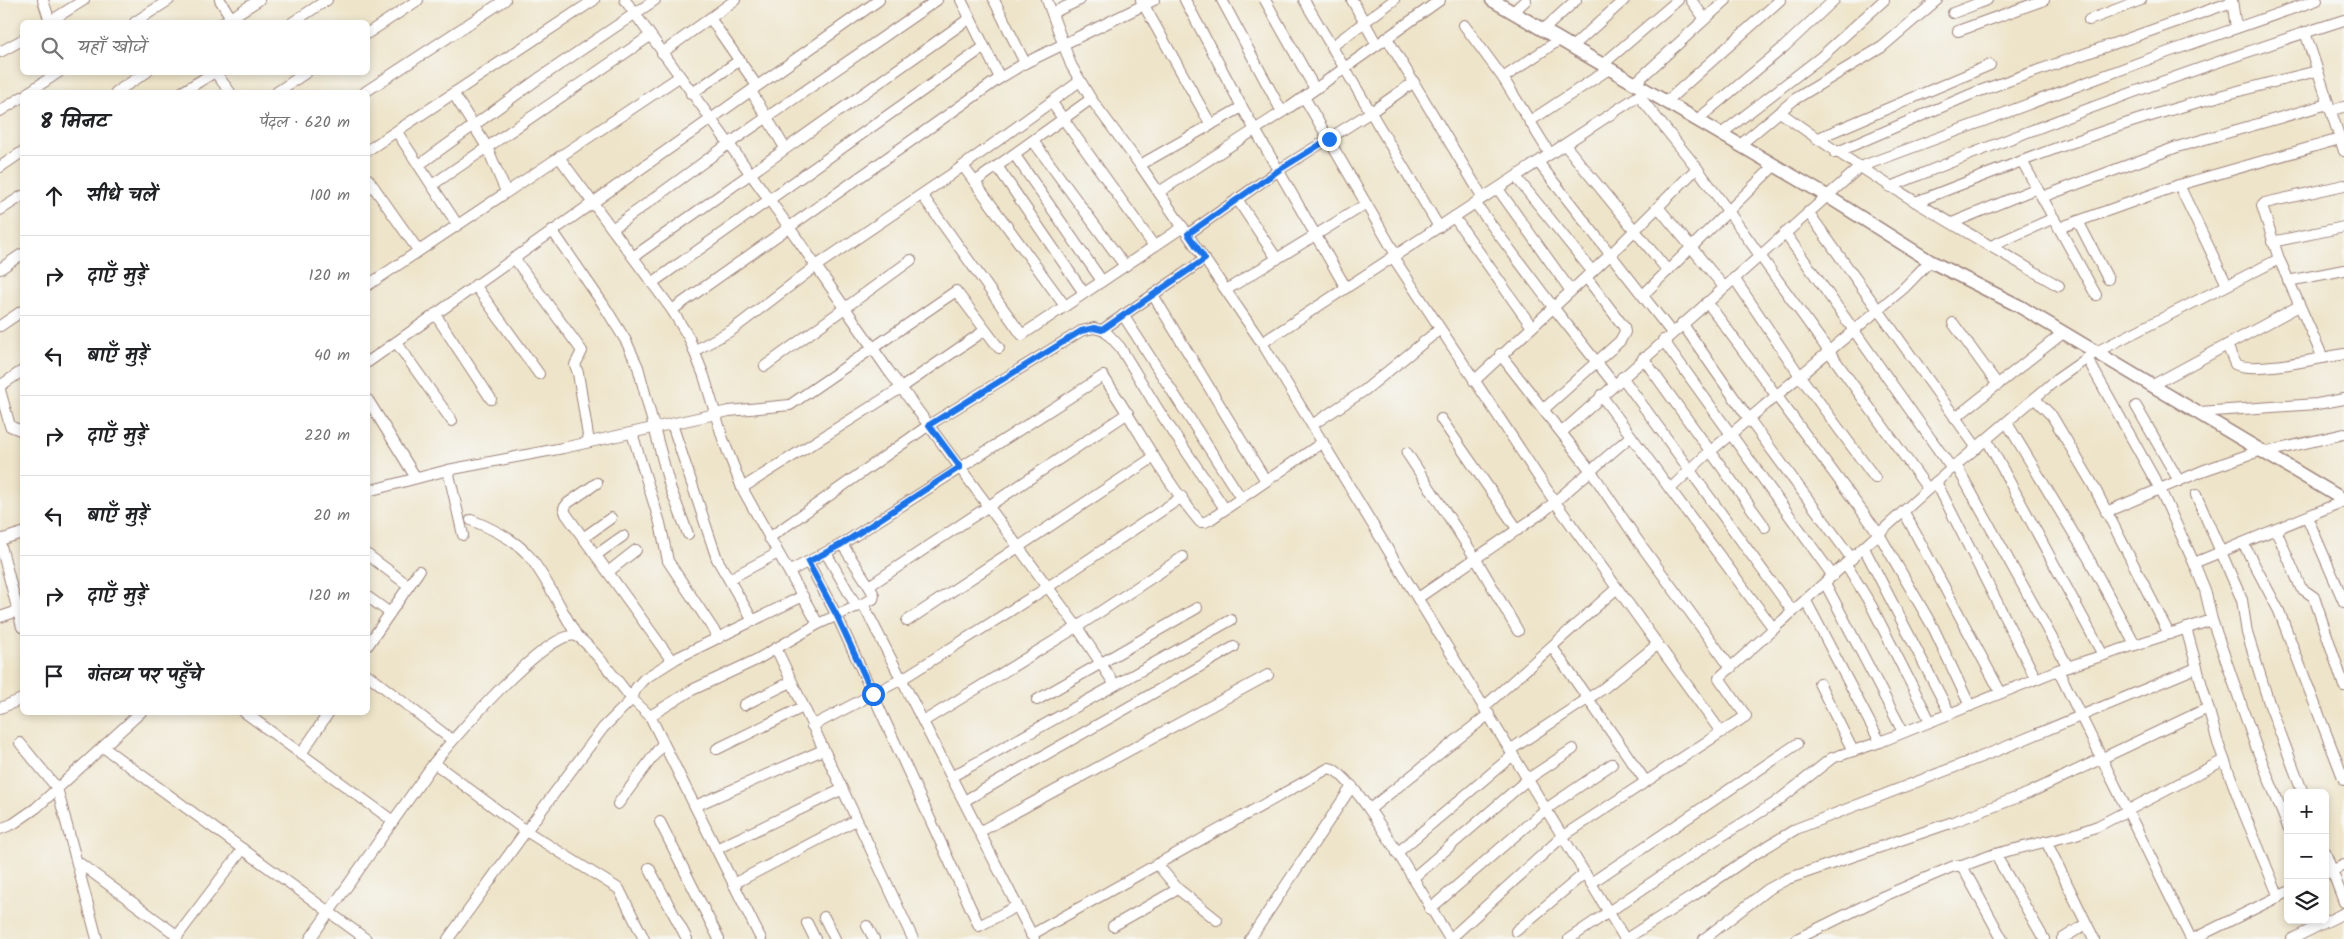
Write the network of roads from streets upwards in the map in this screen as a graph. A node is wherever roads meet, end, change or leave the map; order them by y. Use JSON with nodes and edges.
{"nodes":[{"id":1,"x":43,"y":0,"type":"edge"},
{"id":2,"x":83,"y":0,"type":"edge"},
{"id":3,"x":169,"y":0,"type":"edge"},
{"id":4,"x":220,"y":0,"type":"edge"},
{"id":5,"x":259,"y":0,"type":"edge"},
{"id":6,"x":327,"y":0,"type":"edge"},
{"id":7,"x":418,"y":0,"type":"edge"},
{"id":8,"x":505,"y":0,"type":"edge"},
{"id":9,"x":594,"y":0,"type":"edge"},
{"id":10,"x":625,"y":0,"type":"edge"},
{"id":11,"x":655,"y":0,"type":"edge"},
{"id":12,"x":735,"y":0,"type":"edge"},
{"id":13,"x":879,"y":0,"type":"edge"},
{"id":14,"x":936,"y":0,"type":"edge"},
{"id":15,"x":961,"y":0,"type":"edge"},
{"id":16,"x":994,"y":0,"type":"edge"},
{"id":17,"x":1047,"y":0,"type":"edge"},
{"id":18,"x":1080,"y":0,"type":"edge"},
{"id":19,"x":1154,"y":0,"type":"edge"},
{"id":20,"x":1185,"y":0,"type":"edge"},
{"id":21,"x":1222,"y":0,"type":"edge"},
{"id":22,"x":1265,"y":0,"type":"edge"},
{"id":23,"x":1304,"y":0,"type":"edge"},
{"id":24,"x":1352,"y":0,"type":"edge"},
{"id":25,"x":1394,"y":0,"type":"edge"},
{"id":26,"x":1440,"y":0,"type":"edge"},
{"id":27,"x":1495,"y":0,"type":"edge"},
{"id":28,"x":1526,"y":0,"type":"edge"},
{"id":29,"x":1576,"y":0,"type":"edge"},
{"id":30,"x":1624,"y":0,"type":"edge"},
{"id":31,"x":1678,"y":0,"type":"edge"},
{"id":32,"x":1690,"y":0,"type":"edge"},
{"id":33,"x":1726,"y":0,"type":"edge"},
{"id":34,"x":1780,"y":0,"type":"edge"},
{"id":35,"x":1834,"y":0,"type":"edge"},
{"id":36,"x":1884,"y":0,"type":"edge"},
{"id":37,"x":1937,"y":0,"type":"edge"},
{"id":38,"x":1987,"y":0,"type":"edge"},
{"id":39,"x":2044,"y":0,"type":"edge"},
{"id":40,"x":2141,"y":0,"type":"edge"},
{"id":41,"x":2317,"y":0,"type":"edge"},
{"id":42,"x":2232,"y":1,"type":"edge"},
{"id":43,"x":1142,"y":3,"type":"edge"},
{"id":44,"x":1513,"y":12,"type":"junction"},
{"id":45,"x":1052,"y":13,"type":"junction"},
{"id":46,"x":1953,"y":13,"type":"dead end"},
{"id":47,"x":635,"y":14,"type":"junction"},
{"id":48,"x":710,"y":18,"type":"junction"},
{"id":49,"x":970,"y":18,"type":"junction"},
{"id":50,"x":1705,"y":19,"type":"junction"},
{"id":51,"x":49,"y":20,"type":"edge"},
{"id":52,"x":53,"y":20,"type":"edge"},
{"id":53,"x":138,"y":20,"type":"edge"},
{"id":54,"x":227,"y":20,"type":"edge"},
{"id":55,"x":296,"y":20,"type":"edge"},
{"id":56,"x":2089,"y":20,"type":"dead end"},
{"id":57,"x":2344,"y":20,"type":"edge"},
{"id":58,"x":1364,"y":22,"type":"junction"},
{"id":59,"x":1464,"y":25,"type":"dead end"},
{"id":60,"x":2236,"y":28,"type":"junction"},
{"id":61,"x":1543,"y":30,"type":"junction"},
{"id":62,"x":1958,"y":31,"type":"dead end"},
{"id":63,"x":370,"y":32,"type":"edge"},
{"id":64,"x":2305,"y":32,"type":"junction"},
{"id":65,"x":650,"y":36,"type":"junction"},
{"id":66,"x":1387,"y":38,"type":"junction"},
{"id":67,"x":1559,"y":40,"type":"junction"},
{"id":68,"x":20,"y":41,"type":"edge"},
{"id":69,"x":1063,"y":44,"type":"junction"},
{"id":70,"x":1377,"y":45,"type":"junction"},
{"id":71,"x":1330,"y":46,"type":"junction"},
{"id":72,"x":984,"y":47,"type":"junction"},
{"id":73,"x":1572,"y":47,"type":"junction"},
{"id":74,"x":0,"y":52,"type":"edge"},
{"id":75,"x":662,"y":53,"type":"junction"},
{"id":76,"x":740,"y":60,"type":"junction"},
{"id":77,"x":1025,"y":63,"type":"junction"},
{"id":78,"x":1990,"y":65,"type":"dead end"},
{"id":79,"x":1605,"y":67,"type":"junction"},
{"id":80,"x":1343,"y":69,"type":"junction"},
{"id":81,"x":2317,"y":71,"type":"junction"},
{"id":82,"x":54,"y":75,"type":"edge"},
{"id":83,"x":142,"y":75,"type":"edge"},
{"id":84,"x":210,"y":75,"type":"edge"},
{"id":85,"x":217,"y":75,"type":"edge"},
{"id":86,"x":302,"y":75,"type":"edge"},
{"id":87,"x":679,"y":77,"type":"junction"},
{"id":88,"x":1000,"y":78,"type":"junction"},
{"id":89,"x":1503,"y":78,"type":"junction"},
{"id":90,"x":1080,"y":81,"type":"junction"},
{"id":91,"x":1414,"y":82,"type":"junction"},
{"id":92,"x":754,"y":88,"type":"junction"},
{"id":93,"x":1315,"y":89,"type":"junction"},
{"id":94,"x":32,"y":90,"type":"edge"},
{"id":95,"x":119,"y":90,"type":"edge"},
{"id":96,"x":185,"y":90,"type":"edge"},
{"id":97,"x":228,"y":90,"type":"edge"},
{"id":98,"x":280,"y":90,"type":"edge"},
{"id":99,"x":368,"y":90,"type":"edge"},
{"id":100,"x":1640,"y":90,"type":"junction"},
{"id":101,"x":453,"y":93,"type":"junction"},
{"id":102,"x":691,"y":94,"type":"junction"},
{"id":103,"x":1304,"y":97,"type":"junction"},
{"id":104,"x":20,"y":98,"type":"edge"},
{"id":105,"x":1091,"y":100,"type":"junction"},
{"id":106,"x":1666,"y":102,"type":"junction"},
{"id":107,"x":1052,"y":103,"type":"junction"},
{"id":108,"x":2344,"y":106,"type":"edge"},
{"id":109,"x":2329,"y":107,"type":"junction"},
{"id":110,"x":1242,"y":108,"type":"junction"},
{"id":111,"x":0,"y":111,"type":"edge"},
{"id":112,"x":1282,"y":112,"type":"junction"},
{"id":113,"x":1371,"y":112,"type":"junction"},
{"id":114,"x":1780,"y":112,"type":"junction"},
{"id":115,"x":766,"y":118,"type":"junction"},
{"id":116,"x":1064,"y":119,"type":"junction"},
{"id":117,"x":710,"y":120,"type":"junction"},
{"id":118,"x":1697,"y":120,"type":"junction"},
{"id":119,"x":1530,"y":121,"type":"junction"},
{"id":120,"x":1212,"y":125,"type":"junction"},
{"id":121,"x":473,"y":126,"type":"junction"},
{"id":122,"x":1255,"y":130,"type":"junction"},
{"id":123,"x":396,"y":132,"type":"junction"},
{"id":124,"x":1721,"y":134,"type":"junction"},
{"id":125,"x":1329,"y":139,"type":"junction"},
{"id":126,"x":1816,"y":139,"type":"junction"},
{"id":127,"x":2340,"y":139,"type":"junction"},
{"id":128,"x":1033,"y":140,"type":"junction"},
{"id":129,"x":728,"y":144,"type":"junction"},
{"id":130,"x":1565,"y":144,"type":"junction"},
{"id":131,"x":1740,"y":145,"type":"junction"},
{"id":132,"x":487,"y":147,"type":"junction"},
{"id":133,"x":785,"y":148,"type":"junction"},
{"id":134,"x":370,"y":149,"type":"edge"},
{"id":135,"x":2344,"y":151,"type":"edge"},
{"id":136,"x":20,"y":153,"type":"edge"},
{"id":137,"x":1835,"y":153,"type":"junction"},
{"id":138,"x":1014,"y":154,"type":"junction"},
{"id":139,"x":1550,"y":154,"type":"junction"},
{"id":140,"x":559,"y":157,"type":"junction"},
{"id":141,"x":2022,"y":161,"type":"junction"},
{"id":142,"x":1538,"y":162,"type":"junction"},
{"id":143,"x":419,"y":165,"type":"junction"},
{"id":144,"x":1140,"y":165,"type":"junction"},
{"id":145,"x":1775,"y":165,"type":"junction"},
{"id":146,"x":963,"y":166,"type":"junction"},
{"id":147,"x":997,"y":166,"type":"junction"},
{"id":148,"x":0,"y":167,"type":"edge"},
{"id":149,"x":1860,"y":167,"type":"junction"},
{"id":150,"x":1698,"y":168,"type":"junction"},
{"id":151,"x":1279,"y":170,"type":"junction"},
{"id":152,"x":749,"y":173,"type":"junction"},
{"id":153,"x":1516,"y":177,"type":"junction"},
{"id":154,"x":370,"y":182,"type":"edge"},
{"id":155,"x":975,"y":182,"type":"junction"},
{"id":156,"x":2179,"y":185,"type":"junction"},
{"id":157,"x":2344,"y":185,"type":"edge"},
{"id":158,"x":432,"y":186,"type":"junction"},
{"id":159,"x":1890,"y":187,"type":"junction"},
{"id":160,"x":1498,"y":189,"type":"junction"},
{"id":161,"x":506,"y":192,"type":"junction"},
{"id":162,"x":1159,"y":192,"type":"junction"},
{"id":163,"x":2039,"y":192,"type":"junction"},
{"id":164,"x":922,"y":195,"type":"junction"},
{"id":165,"x":1827,"y":196,"type":"junction"},
{"id":166,"x":20,"y":197,"type":"edge"},
{"id":167,"x":768,"y":199,"type":"junction"},
{"id":168,"x":1237,"y":199,"type":"junction"},
{"id":169,"x":1479,"y":201,"type":"junction"},
{"id":170,"x":1916,"y":202,"type":"junction"},
{"id":171,"x":591,"y":203,"type":"junction"},
{"id":172,"x":1366,"y":204,"type":"junction"},
{"id":173,"x":1658,"y":207,"type":"junction"},
{"id":174,"x":0,"y":210,"type":"edge"},
{"id":175,"x":1729,"y":211,"type":"junction"},
{"id":176,"x":1808,"y":212,"type":"junction"},
{"id":177,"x":1454,"y":217,"type":"junction"},
{"id":178,"x":2054,"y":218,"type":"junction"},
{"id":179,"x":2078,"y":221,"type":"junction"},
{"id":180,"x":1952,"y":223,"type":"junction"},
{"id":181,"x":458,"y":224,"type":"junction"},
{"id":182,"x":789,"y":227,"type":"junction"},
{"id":183,"x":1439,"y":227,"type":"junction"},
{"id":184,"x":2344,"y":227,"type":"edge"},
{"id":185,"x":2059,"y":228,"type":"junction"},
{"id":186,"x":612,"y":229,"type":"junction"},
{"id":187,"x":552,"y":230,"type":"junction"},
{"id":188,"x":1185,"y":230,"type":"junction"},
{"id":189,"x":1633,"y":232,"type":"junction"},
{"id":190,"x":1784,"y":233,"type":"junction"},
{"id":191,"x":1317,"y":236,"type":"junction"},
{"id":192,"x":2272,"y":242,"type":"junction"},
{"id":193,"x":1154,"y":246,"type":"junction"},
{"id":194,"x":1990,"y":246,"type":"junction"},
{"id":195,"x":1691,"y":248,"type":"junction"},
{"id":196,"x":418,"y":250,"type":"junction"},
{"id":197,"x":1611,"y":254,"type":"junction"},
{"id":198,"x":20,"y":255,"type":"edge"},
{"id":199,"x":1760,"y":255,"type":"junction"},
{"id":200,"x":1394,"y":256,"type":"junction"},
{"id":201,"x":633,"y":257,"type":"junction"},
{"id":202,"x":514,"y":258,"type":"junction"},
{"id":203,"x":1205,"y":259,"type":"junction"},
{"id":204,"x":1278,"y":259,"type":"junction"},
{"id":205,"x":2278,"y":259,"type":"junction"},
{"id":206,"x":911,"y":260,"type":"dead end"},
{"id":207,"x":1930,"y":260,"type":"junction"},
{"id":208,"x":816,"y":266,"type":"junction"},
{"id":209,"x":1125,"y":266,"type":"junction"},
{"id":210,"x":0,"y":269,"type":"edge"},
{"id":211,"x":2344,"y":270,"type":"edge"},
{"id":212,"x":1668,"y":271,"type":"junction"},
{"id":213,"x":1589,"y":274,"type":"junction"},
{"id":214,"x":1734,"y":278,"type":"junction"},
{"id":215,"x":2108,"y":279,"type":"dead end"},
{"id":216,"x":1102,"y":281,"type":"junction"},
{"id":217,"x":2288,"y":281,"type":"junction"},
{"id":218,"x":652,"y":283,"type":"junction"},
{"id":219,"x":370,"y":284,"type":"edge"},
{"id":220,"x":475,"y":285,"type":"junction"},
{"id":221,"x":2227,"y":285,"type":"junction"},
{"id":222,"x":1724,"y":286,"type":"junction"},
{"id":223,"x":2059,"y":286,"type":"dead end"},
{"id":224,"x":1346,"y":288,"type":"junction"},
{"id":225,"x":1226,"y":290,"type":"junction"},
{"id":226,"x":1571,"y":291,"type":"junction"},
{"id":227,"x":1084,"y":293,"type":"junction"},
{"id":228,"x":2096,"y":294,"type":"dead end"},
{"id":229,"x":1153,"y":295,"type":"junction"},
{"id":230,"x":1643,"y":295,"type":"junction"},
{"id":231,"x":1707,"y":302,"type":"junction"},
{"id":232,"x":1065,"y":306,"type":"junction"},
{"id":233,"x":2299,"y":306,"type":"junction"},
{"id":234,"x":845,"y":308,"type":"junction"},
{"id":235,"x":1552,"y":308,"type":"junction"},
{"id":236,"x":1880,"y":309,"type":"junction"},
{"id":237,"x":672,"y":310,"type":"junction"},
{"id":238,"x":20,"y":312,"type":"edge"},
{"id":239,"x":435,"y":314,"type":"junction"},
{"id":240,"x":1124,"y":315,"type":"junction"},
{"id":241,"x":1682,"y":323,"type":"junction"},
{"id":242,"x":1953,"y":323,"type":"dead end"},
{"id":243,"x":0,"y":326,"type":"edge"},
{"id":244,"x":1532,"y":326,"type":"junction"},
{"id":245,"x":1440,"y":329,"type":"junction"},
{"id":246,"x":1102,"y":330,"type":"junction"},
{"id":247,"x":984,"y":331,"type":"junction"},
{"id":248,"x":1853,"y":331,"type":"junction"},
{"id":249,"x":1672,"y":332,"type":"junction"},
{"id":250,"x":2064,"y":333,"type":"junction"},
{"id":251,"x":1663,"y":340,"type":"junction"},
{"id":252,"x":396,"y":342,"type":"junction"},
{"id":253,"x":1262,"y":343,"type":"junction"},
{"id":254,"x":2227,"y":345,"type":"junction"},
{"id":255,"x":872,"y":347,"type":"junction"},
{"id":256,"x":999,"y":348,"type":"dead end"},
{"id":257,"x":694,"y":351,"type":"junction"},
{"id":258,"x":1828,"y":352,"type":"junction"},
{"id":259,"x":1500,"y":354,"type":"junction"},
{"id":260,"x":2344,"y":354,"type":"edge"},
{"id":261,"x":2091,"y":355,"type":"junction"},
{"id":262,"x":1643,"y":358,"type":"junction"},
{"id":263,"x":2323,"y":358,"type":"junction"},
{"id":264,"x":370,"y":361,"type":"edge"},
{"id":265,"x":1596,"y":362,"type":"junction"},
{"id":266,"x":765,"y":366,"type":"dead end"},
{"id":267,"x":20,"y":373,"type":"edge"},
{"id":268,"x":539,"y":374,"type":"dead end"},
{"id":269,"x":1800,"y":376,"type":"junction"},
{"id":270,"x":1622,"y":377,"type":"junction"},
{"id":271,"x":1474,"y":381,"type":"junction"},
{"id":272,"x":1614,"y":384,"type":"junction"},
{"id":273,"x":1998,"y":385,"type":"junction"},
{"id":274,"x":2152,"y":385,"type":"junction"},
{"id":275,"x":0,"y":388,"type":"edge"},
{"id":276,"x":901,"y":388,"type":"junction"},
{"id":277,"x":1601,"y":395,"type":"junction"},
{"id":278,"x":1776,"y":396,"type":"junction"},
{"id":279,"x":491,"y":399,"type":"dead end"},
{"id":280,"x":2035,"y":399,"type":"junction"},
{"id":281,"x":2344,"y":399,"type":"edge"},
{"id":282,"x":370,"y":403,"type":"edge"},
{"id":283,"x":2136,"y":406,"type":"dead end"},
{"id":284,"x":1544,"y":409,"type":"junction"},
{"id":285,"x":2199,"y":412,"type":"junction"},
{"id":286,"x":1128,"y":413,"type":"junction"},
{"id":287,"x":716,"y":414,"type":"junction"},
{"id":288,"x":1955,"y":418,"type":"junction"},
{"id":289,"x":1441,"y":419,"type":"dead end"},
{"id":290,"x":1749,"y":419,"type":"junction"},
{"id":291,"x":452,"y":421,"type":"dead end"},
{"id":292,"x":2007,"y":423,"type":"junction"},
{"id":293,"x":672,"y":424,"type":"junction"},
{"id":294,"x":929,"y":425,"type":"junction"},
{"id":295,"x":1312,"y":425,"type":"junction"},
{"id":296,"x":654,"y":428,"type":"junction"},
{"id":297,"x":20,"y":430,"type":"edge"},
{"id":298,"x":1562,"y":432,"type":"junction"},
{"id":299,"x":632,"y":433,"type":"junction"},
{"id":300,"x":1731,"y":434,"type":"junction"},
{"id":301,"x":2344,"y":434,"type":"edge"},
{"id":302,"x":1631,"y":436,"type":"junction"},
{"id":303,"x":1987,"y":440,"type":"junction"},
{"id":304,"x":589,"y":442,"type":"junction"},
{"id":305,"x":1323,"y":442,"type":"junction"},
{"id":306,"x":1977,"y":448,"type":"junction"},
{"id":307,"x":1710,"y":451,"type":"junction"},
{"id":308,"x":2264,"y":451,"type":"junction"},
{"id":309,"x":1407,"y":453,"type":"dead end"},
{"id":310,"x":1154,"y":458,"type":"junction"},
{"id":311,"x":960,"y":467,"type":"junction"},
{"id":312,"x":1954,"y":467,"type":"junction"},
{"id":313,"x":448,"y":470,"type":"junction"},
{"id":314,"x":1591,"y":471,"type":"junction"},
{"id":315,"x":1689,"y":471,"type":"junction"},
{"id":316,"x":416,"y":478,"type":"junction"},
{"id":317,"x":1874,"y":478,"type":"dead end"},
{"id":318,"x":1266,"y":481,"type":"junction"},
{"id":319,"x":2179,"y":481,"type":"junction"},
{"id":320,"x":597,"y":482,"type":"dead end"},
{"id":321,"x":1932,"y":486,"type":"junction"},
{"id":322,"x":742,"y":488,"type":"junction"},
{"id":323,"x":1670,"y":489,"type":"junction"},
{"id":324,"x":2160,"y":489,"type":"junction"},
{"id":325,"x":370,"y":490,"type":"edge"},
{"id":326,"x":2196,"y":495,"type":"dead end"},
{"id":327,"x":1182,"y":497,"type":"junction"},
{"id":328,"x":1241,"y":498,"type":"junction"},
{"id":329,"x":2344,"y":501,"type":"edge"},
{"id":330,"x":1555,"y":502,"type":"junction"},
{"id":331,"x":988,"y":505,"type":"junction"},
{"id":332,"x":1225,"y":509,"type":"junction"},
{"id":333,"x":1904,"y":512,"type":"junction"},
{"id":334,"x":2106,"y":512,"type":"junction"},
{"id":335,"x":2307,"y":517,"type":"junction"},
{"id":336,"x":610,"y":518,"type":"dead end"},
{"id":337,"x":471,"y":520,"type":"dead end"},
{"id":338,"x":1765,"y":527,"type":"dead end"},
{"id":339,"x":1518,"y":530,"type":"junction"},
{"id":340,"x":2276,"y":530,"type":"junction"},
{"id":341,"x":20,"y":534,"type":"edge"},
{"id":342,"x":688,"y":534,"type":"dead end"},
{"id":343,"x":1879,"y":534,"type":"junction"},
{"id":344,"x":463,"y":535,"type":"dead end"},
{"id":345,"x":623,"y":536,"type":"dead end"},
{"id":346,"x":583,"y":538,"type":"junction"},
{"id":347,"x":769,"y":538,"type":"junction"},
{"id":348,"x":0,"y":541,"type":"edge"},
{"id":349,"x":2243,"y":543,"type":"junction"},
{"id":350,"x":842,"y":544,"type":"junction"},
{"id":351,"x":1018,"y":546,"type":"junction"},
{"id":352,"x":1864,"y":548,"type":"junction"},
{"id":353,"x":636,"y":550,"type":"dead end"},
{"id":354,"x":826,"y":552,"type":"junction"},
{"id":355,"x":2221,"y":552,"type":"junction"},
{"id":356,"x":778,"y":553,"type":"junction"},
{"id":357,"x":596,"y":555,"type":"junction"},
{"id":358,"x":370,"y":557,"type":"edge"},
{"id":359,"x":1183,"y":557,"type":"dead end"},
{"id":360,"x":1476,"y":559,"type":"junction"},
{"id":361,"x":808,"y":562,"type":"junction"},
{"id":362,"x":1849,"y":562,"type":"junction"},
{"id":363,"x":2194,"y":563,"type":"junction"},
{"id":364,"x":419,"y":571,"type":"dead end"},
{"id":365,"x":608,"y":572,"type":"junction"},
{"id":366,"x":790,"y":572,"type":"junction"},
{"id":367,"x":1833,"y":576,"type":"junction"},
{"id":368,"x":729,"y":578,"type":"junction"},
{"id":369,"x":1825,"y":583,"type":"junction"},
{"id":370,"x":409,"y":586,"type":"junction"},
{"id":371,"x":869,"y":586,"type":"junction"},
{"id":372,"x":1048,"y":587,"type":"junction"},
{"id":373,"x":1617,"y":588,"type":"junction"},
{"id":374,"x":803,"y":596,"type":"junction"},
{"id":375,"x":370,"y":598,"type":"edge"},
{"id":376,"x":1418,"y":598,"type":"junction"},
{"id":377,"x":1806,"y":600,"type":"junction"},
{"id":378,"x":2344,"y":602,"type":"edge"},
{"id":379,"x":860,"y":605,"type":"junction"},
{"id":380,"x":1197,"y":608,"type":"dead end"},
{"id":381,"x":18,"y":611,"type":"junction"},
{"id":382,"x":1793,"y":612,"type":"junction"},
{"id":383,"x":390,"y":613,"type":"junction"},
{"id":384,"x":837,"y":616,"type":"junction"},
{"id":385,"x":0,"y":617,"type":"edge"},
{"id":386,"x":20,"y":620,"type":"edge"},
{"id":387,"x":1231,"y":620,"type":"dead end"},
{"id":388,"x":2212,"y":620,"type":"junction"},
{"id":389,"x":752,"y":621,"type":"junction"},
{"id":390,"x":908,"y":621,"type":"dead end"},
{"id":391,"x":818,"y":624,"type":"junction"},
{"id":392,"x":1077,"y":627,"type":"junction"},
{"id":393,"x":2186,"y":628,"type":"junction"},
{"id":394,"x":1774,"y":629,"type":"junction"},
{"id":395,"x":1518,"y":632,"type":"dead end"},
{"id":396,"x":2169,"y":634,"type":"junction"},
{"id":397,"x":577,"y":636,"type":"junction"},
{"id":398,"x":719,"y":638,"type":"junction"},
{"id":399,"x":370,"y":640,"type":"edge"},
{"id":400,"x":1658,"y":644,"type":"junction"},
{"id":401,"x":2135,"y":645,"type":"junction"},
{"id":402,"x":1234,"y":647,"type":"dead end"},
{"id":403,"x":1552,"y":647,"type":"junction"},
{"id":404,"x":776,"y":648,"type":"junction"},
{"id":405,"x":2103,"y":655,"type":"junction"},
{"id":406,"x":672,"y":661,"type":"junction"},
{"id":407,"x":1102,"y":663,"type":"junction"},
{"id":408,"x":1731,"y":668,"type":"junction"},
{"id":409,"x":2063,"y":668,"type":"junction"},
{"id":410,"x":2196,"y":668,"type":"junction"},
{"id":411,"x":1268,"y":675,"type":"dead end"},
{"id":412,"x":370,"y":677,"type":"edge"},
{"id":413,"x":902,"y":679,"type":"junction"},
{"id":414,"x":2036,"y":679,"type":"junction"},
{"id":415,"x":791,"y":682,"type":"junction"},
{"id":416,"x":1819,"y":683,"type":"dead end"},
{"id":417,"x":1115,"y":685,"type":"junction"},
{"id":418,"x":2344,"y":686,"type":"edge"},
{"id":419,"x":2001,"y":693,"type":"junction"},
{"id":420,"x":873,"y":694,"type":"junction"},
{"id":421,"x":632,"y":699,"type":"junction"},
{"id":422,"x":20,"y":700,"type":"edge"},
{"id":423,"x":1037,"y":700,"type":"dead end"},
{"id":424,"x":1588,"y":700,"type":"junction"},
{"id":425,"x":744,"y":705,"type":"dead end"},
{"id":426,"x":1970,"y":706,"type":"junction"},
{"id":427,"x":0,"y":707,"type":"edge"},
{"id":428,"x":803,"y":707,"type":"junction"},
{"id":429,"x":2208,"y":708,"type":"junction"},
{"id":430,"x":1486,"y":711,"type":"junction"},
{"id":431,"x":1950,"y":714,"type":"junction"},
{"id":432,"x":138,"y":715,"type":"edge"},
{"id":433,"x":248,"y":715,"type":"edge"},
{"id":434,"x":328,"y":715,"type":"edge"},
{"id":435,"x":2080,"y":715,"type":"junction"},
{"id":436,"x":650,"y":716,"type":"junction"},
{"id":437,"x":924,"y":721,"type":"junction"},
{"id":438,"x":1930,"y":722,"type":"junction"},
{"id":439,"x":812,"y":726,"type":"junction"},
{"id":440,"x":1721,"y":732,"type":"junction"},
{"id":441,"x":1903,"y":732,"type":"junction"},
{"id":442,"x":452,"y":740,"type":"junction"},
{"id":443,"x":1880,"y":742,"type":"junction"},
{"id":444,"x":663,"y":743,"type":"junction"},
{"id":445,"x":20,"y":744,"type":"dead end"},
{"id":446,"x":1797,"y":744,"type":"dead end"},
{"id":447,"x":103,"y":747,"type":"junction"},
{"id":448,"x":717,"y":749,"type":"dead end"},
{"id":449,"x":1573,"y":749,"type":"dead end"},
{"id":450,"x":822,"y":750,"type":"junction"},
{"id":451,"x":1853,"y":751,"type":"junction"},
{"id":452,"x":1512,"y":753,"type":"junction"},
{"id":453,"x":301,"y":754,"type":"junction"},
{"id":454,"x":2101,"y":758,"type":"junction"},
{"id":455,"x":2224,"y":760,"type":"junction"},
{"id":456,"x":434,"y":763,"type":"junction"},
{"id":457,"x":1612,"y":764,"type":"dead end"},
{"id":458,"x":951,"y":776,"type":"junction"},
{"id":459,"x":1528,"y":779,"type":"junction"},
{"id":460,"x":2344,"y":780,"type":"edge"},
{"id":461,"x":1646,"y":782,"type":"junction"},
{"id":462,"x":1352,"y":786,"type":"junction"},
{"id":463,"x":57,"y":788,"type":"junction"},
{"id":464,"x":2302,"y":789,"type":"edge"},
{"id":465,"x":841,"y":790,"type":"junction"},
{"id":466,"x":964,"y":801,"type":"junction"},
{"id":467,"x":618,"y":804,"type":"dead end"},
{"id":468,"x":695,"y":806,"type":"junction"},
{"id":469,"x":1370,"y":809,"type":"junction"},
{"id":470,"x":1546,"y":809,"type":"junction"},
{"id":471,"x":2126,"y":809,"type":"junction"},
{"id":472,"x":2284,"y":817,"type":"edge"},
{"id":473,"x":856,"y":820,"type":"junction"},
{"id":474,"x":393,"y":822,"type":"junction"},
{"id":475,"x":660,"y":822,"type":"dead end"},
{"id":476,"x":0,"y":829,"type":"edge"},
{"id":477,"x":526,"y":831,"type":"junction"},
{"id":478,"x":979,"y":832,"type":"junction"},
{"id":479,"x":1563,"y":836,"type":"junction"},
{"id":480,"x":2046,"y":842,"type":"junction"},
{"id":481,"x":244,"y":849,"type":"junction"},
{"id":482,"x":716,"y":850,"type":"junction"},
{"id":483,"x":1397,"y":853,"type":"junction"},
{"id":484,"x":1995,"y":854,"type":"junction"},
{"id":485,"x":78,"y":862,"type":"junction"},
{"id":486,"x":1157,"y":864,"type":"junction"},
{"id":487,"x":2344,"y":865,"type":"edge"},
{"id":488,"x":1962,"y":866,"type":"junction"},
{"id":489,"x":649,"y":868,"type":"dead end"},
{"id":490,"x":2329,"y":872,"type":"edge"},
{"id":491,"x":1585,"y":873,"type":"junction"},
{"id":492,"x":1413,"y":878,"type":"junction"},
{"id":493,"x":1591,"y":883,"type":"junction"},
{"id":494,"x":734,"y":884,"type":"junction"},
{"id":495,"x":1178,"y":889,"type":"junction"},
{"id":496,"x":2284,"y":894,"type":"edge"},
{"id":497,"x":2344,"y":902,"type":"edge"},
{"id":498,"x":1017,"y":906,"type":"junction"},
{"id":499,"x":1430,"y":909,"type":"junction"},
{"id":500,"x":330,"y":911,"type":"junction"},
{"id":501,"x":1610,"y":913,"type":"junction"},
{"id":502,"x":2344,"y":914,"type":"edge"},
{"id":503,"x":824,"y":917,"type":"dead end"},
{"id":504,"x":1217,"y":920,"type":"dead end"},
{"id":505,"x":807,"y":923,"type":"dead end"},
{"id":506,"x":2086,"y":924,"type":"junction"},
{"id":507,"x":867,"y":926,"type":"dead end"},
{"id":508,"x":1113,"y":926,"type":"dead end"},
{"id":509,"x":1516,"y":931,"type":"dead end"},
{"id":510,"x":176,"y":937,"type":"edge"},
{"id":511,"x":1032,"y":937,"type":"edge"},
{"id":512,"x":97,"y":939,"type":"edge"},
{"id":513,"x":310,"y":939,"type":"edge"},
{"id":514,"x":366,"y":939,"type":"edge"},
{"id":515,"x":448,"y":939,"type":"edge"},
{"id":516,"x":644,"y":939,"type":"edge"},
{"id":517,"x":687,"y":939,"type":"edge"},
{"id":518,"x":719,"y":939,"type":"edge"},
{"id":519,"x":762,"y":939,"type":"edge"},
{"id":520,"x":815,"y":939,"type":"edge"},
{"id":521,"x":835,"y":939,"type":"edge"},
{"id":522,"x":874,"y":939,"type":"edge"},
{"id":523,"x":913,"y":939,"type":"edge"},
{"id":524,"x":1250,"y":939,"type":"edge"},
{"id":525,"x":1569,"y":939,"type":"edge"},
{"id":526,"x":1626,"y":939,"type":"edge"},
{"id":527,"x":1704,"y":939,"type":"edge"},
{"id":528,"x":1797,"y":939,"type":"edge"},
{"id":529,"x":2002,"y":939,"type":"edge"},
{"id":530,"x":2044,"y":939,"type":"edge"},
{"id":531,"x":2062,"y":939,"type":"edge"},
{"id":532,"x":2094,"y":939,"type":"edge"},
{"id":533,"x":2192,"y":939,"type":"edge"},
{"id":534,"x":2292,"y":939,"type":"edge"}],
"edges":[{"from":1,"to":51,"type":"street"},
{"from":2,"to":52,"type":"street"},
{"from":3,"to":53,"type":"street"},
{"from":4,"to":54,"type":"street"},
{"from":5,"to":54,"type":"street"},
{"from":6,"to":55,"type":"street"},
{"from":7,"to":63,"type":"street"},
{"from":8,"to":99,"type":"street"},
{"from":9,"to":101,"type":"street"},
{"from":10,"to":47,"type":"street"},
{"from":11,"to":47,"type":"street"},
{"from":12,"to":48,"type":"street"},
{"from":13,"to":92,"type":"street"},
{"from":14,"to":115,"type":"street"},
{"from":15,"to":49,"type":"street"},
{"from":16,"to":77,"type":"street"},
{"from":17,"to":45,"type":"street"},
{"from":18,"to":45,"type":"street"},
{"from":19,"to":43,"type":"street"},
{"from":20,"to":110,"type":"street"},
{"from":21,"to":112,"type":"street"},
{"from":22,"to":93,"type":"street"},
{"from":23,"to":71,"type":"street"},
{"from":24,"to":58,"type":"street"},
{"from":25,"to":58,"type":"street"},
{"from":26,"to":66,"type":"street"},
{"from":27,"to":44,"type":"street"},
{"from":28,"to":44,"type":"street"},
{"from":29,"to":61,"type":"street"},
{"from":30,"to":73,"type":"street"},
{"from":31,"to":79,"type":"street"},
{"from":32,"to":50,"type":"street"},
{"from":33,"to":50,"type":"street"},
{"from":34,"to":106,"type":"street"},
{"from":35,"to":118,"type":"street"},
{"from":36,"to":124,"type":"street"},
{"from":37,"to":114,"type":"street"},
{"from":38,"to":46,"type":"street"},
{"from":39,"to":62,"type":"street"},
{"from":40,"to":56,"type":"street"},
{"from":41,"to":60,"type":"street"},
{"from":42,"to":60,"type":"street"},
{"from":42,"to":137,"type":"street"},
{"from":43,"to":69,"type":"street"},
{"from":43,"to":120,"type":"street"},
{"from":44,"to":61,"type":"street"},
{"from":45,"to":69,"type":"street"},
{"from":47,"to":65,"type":"street"},
{"from":47,"to":121,"type":"street"},
{"from":48,"to":75,"type":"street"},
{"from":48,"to":76,"type":"street"},
{"from":49,"to":72,"type":"street"},
{"from":49,"to":133,"type":"street"},
{"from":50,"to":100,"type":"street"},
{"from":57,"to":64,"type":"street"},
{"from":58,"to":70,"type":"street"},
{"from":58,"to":71,"type":"street"},
{"from":59,"to":89,"type":"street"},
{"from":60,"to":149,"type":"street"},
{"from":61,"to":67,"type":"street"},
{"from":64,"to":81,"type":"street"},
{"from":64,"to":159,"type":"street"},
{"from":65,"to":75,"type":"street"},
{"from":65,"to":132,"type":"street"},
{"from":66,"to":70,"type":"street"},
{"from":66,"to":91,"type":"street"},
{"from":67,"to":73,"type":"street"},
{"from":67,"to":89,"type":"street"},
{"from":68,"to":74,"type":"street"},
{"from":69,"to":77,"type":"street"},
{"from":69,"to":90,"type":"street"},
{"from":70,"to":80,"type":"street"},
{"from":71,"to":80,"type":"street"},
{"from":72,"to":88,"type":"street"},
{"from":72,"to":167,"type":"street"},
{"from":73,"to":79,"type":"street"},
{"from":75,"to":87,"type":"street"},
{"from":76,"to":92,"type":"street"},
{"from":76,"to":102,"type":"street"},
{"from":77,"to":88,"type":"street"},
{"from":78,"to":126,"type":"street"},
{"from":79,"to":100,"type":"street"},
{"from":79,"to":119,"type":"street"},
{"from":80,"to":93,"type":"street"},
{"from":80,"to":113,"type":"street"},
{"from":81,"to":109,"type":"street"},
{"from":81,"to":141,"type":"street"},
{"from":82,"to":94,"type":"street"},
{"from":83,"to":95,"type":"street"},
{"from":84,"to":96,"type":"street"},
{"from":85,"to":97,"type":"street"},
{"from":86,"to":98,"type":"street"},
{"from":87,"to":102,"type":"street"},
{"from":87,"to":140,"type":"street"},
{"from":88,"to":182,"type":"street"},
{"from":89,"to":119,"type":"street"},
{"from":90,"to":105,"type":"street"},
{"from":90,"to":107,"type":"street"},
{"from":91,"to":113,"type":"street"},
{"from":91,"to":169,"type":"street"},
{"from":92,"to":115,"type":"street"},
{"from":92,"to":117,"type":"street"},
{"from":93,"to":103,"type":"street"},
{"from":100,"to":106,"type":"street"},
{"from":100,"to":130,"type":"street"},
{"from":100,"to":150,"type":"street"},
{"from":101,"to":121,"type":"street"},
{"from":101,"to":123,"type":"street"},
{"from":102,"to":117,"type":"street"},
{"from":103,"to":112,"type":"street"},
{"from":103,"to":125,"type":"street"},
{"from":104,"to":111,"type":"street"},
{"from":105,"to":116,"type":"street"},
{"from":105,"to":144,"type":"street"},
{"from":106,"to":118,"type":"street"},
{"from":107,"to":116,"type":"street"},
{"from":107,"to":146,"type":"street"},
{"from":108,"to":109,"type":"street"},
{"from":109,"to":127,"type":"street"},
{"from":109,"to":163,"type":"street"},
{"from":110,"to":120,"type":"street"},
{"from":110,"to":122,"type":"street"},
{"from":112,"to":122,"type":"street"},
{"from":113,"to":125,"type":"street"},
{"from":113,"to":183,"type":"street"},
{"from":114,"to":126,"type":"street"},
{"from":114,"to":131,"type":"street"},
{"from":115,"to":129,"type":"street"},
{"from":115,"to":133,"type":"street"},
{"from":116,"to":128,"type":"street"},
{"from":116,"to":193,"type":"street"},
{"from":117,"to":129,"type":"street"},
{"from":117,"to":171,"type":"street"},
{"from":118,"to":124,"type":"street"},
{"from":119,"to":139,"type":"street"},
{"from":120,"to":144,"type":"street"},
{"from":121,"to":132,"type":"street"},
{"from":121,"to":143,"type":"street"},
{"from":122,"to":151,"type":"street"},
{"from":122,"to":162,"type":"street"},
{"from":123,"to":134,"type":"street"},
{"from":123,"to":143,"type":"street"},
{"from":124,"to":131,"type":"street"},
{"from":125,"to":151,"type":"street"},
{"from":125,"to":172,"type":"street"},
{"from":126,"to":137,"type":"street"},
{"from":127,"to":135,"type":"street"},
{"from":127,"to":156,"type":"street"},
{"from":128,"to":138,"type":"street"},
{"from":128,"to":209,"type":"street"},
{"from":129,"to":152,"type":"street"},
{"from":129,"to":186,"type":"street"},
{"from":130,"to":139,"type":"street"},
{"from":130,"to":189,"type":"street"},
{"from":131,"to":145,"type":"street"},
{"from":132,"to":158,"type":"street"},
{"from":132,"to":161,"type":"street"},
{"from":133,"to":152,"type":"street"},
{"from":136,"to":148,"type":"street"},
{"from":137,"to":149,"type":"street"},
{"from":138,"to":147,"type":"street"},
{"from":138,"to":216,"type":"street"},
{"from":139,"to":142,"type":"street"},
{"from":140,"to":161,"type":"street"},
{"from":140,"to":171,"type":"street"},
{"from":141,"to":163,"type":"street"},
{"from":141,"to":170,"type":"street"},
{"from":142,"to":153,"type":"street"},
{"from":142,"to":197,"type":"street"},
{"from":143,"to":158,"type":"street"},
{"from":144,"to":162,"type":"street"},
{"from":145,"to":165,"type":"street"},
{"from":145,"to":175,"type":"street"},
{"from":146,"to":155,"type":"street"},
{"from":146,"to":164,"type":"street"},
{"from":147,"to":155,"type":"street"},
{"from":147,"to":227,"type":"street"},
{"from":149,"to":159,"type":"street"},
{"from":149,"to":165,"type":"street"},
{"from":150,"to":173,"type":"street"},
{"from":150,"to":175,"type":"street"},
{"from":151,"to":168,"type":"street"},
{"from":151,"to":191,"type":"street"},
{"from":152,"to":167,"type":"street"},
{"from":152,"to":201,"type":"street"},
{"from":153,"to":160,"type":"street"},
{"from":153,"to":213,"type":"street"},
{"from":154,"to":196,"type":"street"},
{"from":155,"to":232,"type":"street"},
{"from":156,"to":179,"type":"street"},
{"from":156,"to":221,"type":"street"},
{"from":157,"to":192,"type":"street"},
{"from":158,"to":181,"type":"street"},
{"from":159,"to":170,"type":"street"},
{"from":160,"to":169,"type":"street"},
{"from":160,"to":226,"type":"street"},
{"from":161,"to":181,"type":"street"},
{"from":162,"to":188,"type":"street"},
{"from":163,"to":178,"type":"street"},
{"from":163,"to":180,"type":"street"},
{"from":164,"to":208,"type":"street"},
{"from":164,"to":232,"type":"street"},
{"from":165,"to":176,"type":"street"},
{"from":165,"to":207,"type":"street"},
{"from":166,"to":174,"type":"street"},
{"from":167,"to":182,"type":"street"},
{"from":167,"to":218,"type":"street"},
{"from":168,"to":188,"type":"street"},
{"from":168,"to":204,"type":"street"},
{"from":169,"to":177,"type":"street"},
{"from":169,"to":235,"type":"street"},
{"from":170,"to":180,"type":"street"},
{"from":171,"to":186,"type":"street"},
{"from":171,"to":187,"type":"street"},
{"from":172,"to":191,"type":"street"},
{"from":172,"to":200,"type":"street"},
{"from":173,"to":189,"type":"street"},
{"from":173,"to":195,"type":"street"},
{"from":175,"to":195,"type":"street"},
{"from":175,"to":199,"type":"street"},
{"from":176,"to":190,"type":"street"},
{"from":176,"to":236,"type":"street"},
{"from":177,"to":183,"type":"street"},
{"from":177,"to":244,"type":"street"},
{"from":178,"to":185,"type":"street"},
{"from":178,"to":194,"type":"street"},
{"from":179,"to":185,"type":"street"},
{"from":179,"to":215,"type":"street"},
{"from":180,"to":194,"type":"street"},
{"from":181,"to":196,"type":"street"},
{"from":182,"to":208,"type":"street"},
{"from":182,"to":237,"type":"street"},
{"from":183,"to":200,"type":"street"},
{"from":184,"to":192,"type":"street"},
{"from":185,"to":228,"type":"street"},
{"from":186,"to":201,"type":"street"},
{"from":187,"to":202,"type":"street"},
{"from":187,"to":296,"type":"street"},
{"from":188,"to":193,"type":"street"},
{"from":188,"to":203,"type":"street"},
{"from":189,"to":197,"type":"street"},
{"from":189,"to":212,"type":"street"},
{"from":190,"to":199,"type":"street"},
{"from":190,"to":248,"type":"street"},
{"from":191,"to":204,"type":"street"},
{"from":191,"to":224,"type":"street"},
{"from":192,"to":205,"type":"street"},
{"from":193,"to":209,"type":"street"},
{"from":194,"to":223,"type":"street"},
{"from":195,"to":212,"type":"street"},
{"from":195,"to":222,"type":"street"},
{"from":196,"to":219,"type":"street"},
{"from":197,"to":213,"type":"street"},
{"from":197,"to":230,"type":"street"},
{"from":198,"to":210,"type":"street"},
{"from":199,"to":214,"type":"street"},
{"from":199,"to":258,"type":"street"},
{"from":200,"to":224,"type":"street"},
{"from":200,"to":245,"type":"street"},
{"from":201,"to":218,"type":"street"},
{"from":202,"to":220,"type":"street"},
{"from":202,"to":304,"type":"street"},
{"from":203,"to":225,"type":"street"},
{"from":203,"to":229,"type":"street"},
{"from":204,"to":225,"type":"street"},
{"from":205,"to":217,"type":"street"},
{"from":205,"to":221,"type":"street"},
{"from":206,"to":234,"type":"street"},
{"from":207,"to":236,"type":"street"},
{"from":207,"to":250,"type":"street"},
{"from":208,"to":234,"type":"street"},
{"from":208,"to":257,"type":"street"},
{"from":209,"to":216,"type":"street"},
{"from":211,"to":217,"type":"street"},
{"from":212,"to":230,"type":"street"},
{"from":213,"to":226,"type":"street"},
{"from":213,"to":265,"type":"street"},
{"from":214,"to":222,"type":"street"},
{"from":214,"to":269,"type":"street"},
{"from":216,"to":227,"type":"street"},
{"from":217,"to":233,"type":"street"},
{"from":218,"to":237,"type":"street"},
{"from":220,"to":239,"type":"street"},
{"from":220,"to":268,"type":"street"},
{"from":221,"to":261,"type":"street"},
{"from":222,"to":231,"type":"street"},
{"from":224,"to":253,"type":"street"},
{"from":225,"to":253,"type":"street"},
{"from":226,"to":235,"type":"street"},
{"from":227,"to":232,"type":"street"},
{"from":229,"to":240,"type":"street"},
{"from":229,"to":318,"type":"street"},
{"from":230,"to":249,"type":"street"},
{"from":231,"to":241,"type":"street"},
{"from":231,"to":278,"type":"street"},
{"from":233,"to":254,"type":"street"},
{"from":233,"to":263,"type":"street"},
{"from":234,"to":255,"type":"street"},
{"from":234,"to":266,"type":"street"},
{"from":235,"to":244,"type":"street"},
{"from":235,"to":265,"type":"street"},
{"from":236,"to":248,"type":"street"},
{"from":236,"to":288,"type":"street"},
{"from":237,"to":257,"type":"street"},
{"from":238,"to":243,"type":"street"},
{"from":239,"to":252,"type":"street"},
{"from":239,"to":279,"type":"street"},
{"from":240,"to":246,"type":"street"},
{"from":240,"to":328,"type":"street"},
{"from":241,"to":249,"type":"street"},
{"from":241,"to":290,"type":"street"},
{"from":242,"to":273,"type":"street"},
{"from":244,"to":259,"type":"street"},
{"from":245,"to":271,"type":"street"},
{"from":245,"to":295,"type":"street"},
{"from":246,"to":294,"type":"street"},
{"from":246,"to":332,"type":"street"},
{"from":247,"to":255,"type":"street"},
{"from":247,"to":256,"type":"street"},
{"from":247,"to":276,"type":"street"},
{"from":248,"to":258,"type":"street"},
{"from":248,"to":312,"type":"street"},
{"from":249,"to":251,"type":"street"},
{"from":250,"to":261,"type":"street"},
{"from":250,"to":273,"type":"street"},
{"from":251,"to":262,"type":"street"},
{"from":251,"to":300,"type":"street"},
{"from":252,"to":264,"type":"street"},
{"from":252,"to":291,"type":"street"},
{"from":253,"to":295,"type":"street"},
{"from":254,"to":263,"type":"street"},
{"from":254,"to":274,"type":"street"},
{"from":255,"to":276,"type":"street"},
{"from":255,"to":287,"type":"street"},
{"from":257,"to":287,"type":"street"},
{"from":258,"to":269,"type":"street"},
{"from":258,"to":321,"type":"street"},
{"from":259,"to":271,"type":"street"},
{"from":259,"to":284,"type":"street"},
{"from":260,"to":263,"type":"street"},
{"from":261,"to":274,"type":"street"},
{"from":261,"to":280,"type":"street"},
{"from":261,"to":324,"type":"street"},
{"from":262,"to":270,"type":"street"},
{"from":262,"to":307,"type":"street"},
{"from":265,"to":272,"type":"street"},
{"from":265,"to":284,"type":"street"},
{"from":267,"to":275,"type":"street"},
{"from":269,"to":278,"type":"street"},
{"from":269,"to":317,"type":"street"},
{"from":270,"to":272,"type":"street"},
{"from":270,"to":315,"type":"street"},
{"from":271,"to":330,"type":"street"},
{"from":272,"to":277,"type":"street"},
{"from":273,"to":288,"type":"street"},
{"from":274,"to":285,"type":"street"},
{"from":275,"to":297,"type":"street"},
{"from":276,"to":294,"type":"street"},
{"from":276,"to":322,"type":"street"},
{"from":277,"to":298,"type":"street"},
{"from":277,"to":302,"type":"street"},
{"from":278,"to":290,"type":"street"},
{"from":278,"to":343,"type":"street"},
{"from":280,"to":292,"type":"street"},
{"from":280,"to":334,"type":"street"},
{"from":281,"to":285,"type":"street"},
{"from":282,"to":316,"type":"street"},
{"from":283,"to":319,"type":"street"},
{"from":284,"to":298,"type":"street"},
{"from":285,"to":308,"type":"street"},
{"from":286,"to":310,"type":"street"},
{"from":286,"to":311,"type":"street"},
{"from":286,"to":331,"type":"street"},
{"from":287,"to":293,"type":"street"},
{"from":287,"to":322,"type":"street"},
{"from":288,"to":306,"type":"street"},
{"from":289,"to":339,"type":"street"},
{"from":290,"to":300,"type":"street"},
{"from":290,"to":362,"type":"street"},
{"from":292,"to":303,"type":"street"},
{"from":292,"to":401,"type":"street"},
{"from":293,"to":296,"type":"street"},
{"from":293,"to":368,"type":"street"},
{"from":294,"to":311,"type":"street"},
{"from":294,"to":347,"type":"street"},
{"from":295,"to":305,"type":"street"},
{"from":296,"to":299,"type":"street"},
{"from":296,"to":342,"type":"street"},
{"from":298,"to":314,"type":"street"},
{"from":299,"to":304,"type":"street"},
{"from":299,"to":398,"type":"street"},
{"from":300,"to":307,"type":"street"},
{"from":300,"to":367,"type":"street"},
{"from":301,"to":308,"type":"street"},
{"from":302,"to":314,"type":"street"},
{"from":302,"to":323,"type":"street"},
{"from":303,"to":306,"type":"street"},
{"from":303,"to":405,"type":"street"},
{"from":304,"to":313,"type":"street"},
{"from":305,"to":318,"type":"street"},
{"from":305,"to":376,"type":"street"},
{"from":306,"to":312,"type":"street"},
{"from":307,"to":315,"type":"street"},
{"from":307,"to":338,"type":"street"},
{"from":308,"to":319,"type":"street"},
{"from":308,"to":329,"type":"street"},
{"from":309,"to":360,"type":"street"},
{"from":310,"to":327,"type":"street"},
{"from":310,"to":351,"type":"street"},
{"from":311,"to":331,"type":"street"},
{"from":311,"to":350,"type":"street"},
{"from":312,"to":321,"type":"street"},
{"from":312,"to":409,"type":"street"},
{"from":313,"to":316,"type":"street"},
{"from":313,"to":344,"type":"street"},
{"from":314,"to":330,"type":"street"},
{"from":314,"to":408,"type":"street"},
{"from":315,"to":323,"type":"street"},
{"from":315,"to":382,"type":"street"},
{"from":316,"to":325,"type":"street"},
{"from":318,"to":328,"type":"street"},
{"from":319,"to":324,"type":"street"},
{"from":320,"to":346,"type":"street"},
{"from":321,"to":333,"type":"street"},
{"from":321,"to":414,"type":"street"},
{"from":322,"to":347,"type":"street"},
{"from":323,"to":394,"type":"street"},
{"from":324,"to":334,"type":"street"},
{"from":324,"to":363,"type":"street"},
{"from":326,"to":355,"type":"street"},
{"from":327,"to":332,"type":"street"},
{"from":327,"to":372,"type":"street"},
{"from":328,"to":332,"type":"street"},
{"from":329,"to":335,"type":"street"},
{"from":330,"to":339,"type":"street"},
{"from":330,"to":373,"type":"street"},
{"from":331,"to":351,"type":"street"},
{"from":331,"to":371,"type":"street"},
{"from":333,"to":343,"type":"street"},
{"from":333,"to":419,"type":"street"},
{"from":334,"to":396,"type":"street"},
{"from":335,"to":340,"type":"street"},
{"from":335,"to":378,"type":"street"},
{"from":336,"to":346,"type":"street"},
{"from":337,"to":397,"type":"street"},
{"from":339,"to":360,"type":"street"},
{"from":340,"to":349,"type":"street"},
{"from":340,"to":418,"type":"street"},
{"from":341,"to":348,"type":"street"},
{"from":343,"to":352,"type":"street"},
{"from":343,"to":426,"type":"street"},
{"from":345,"to":357,"type":"street"},
{"from":346,"to":357,"type":"street"},
{"from":347,"to":356,"type":"street"},
{"from":348,"to":381,"type":"street"},
{"from":349,"to":355,"type":"street"},
{"from":349,"to":460,"type":"street"},
{"from":350,"to":354,"type":"street"},
{"from":350,"to":371,"type":"street"},
{"from":351,"to":372,"type":"street"},
{"from":351,"to":390,"type":"street"},
{"from":352,"to":362,"type":"street"},
{"from":352,"to":431,"type":"street"},
{"from":353,"to":365,"type":"street"},
{"from":354,"to":361,"type":"street"},
{"from":354,"to":379,"type":"street"},
{"from":355,"to":363,"type":"street"},
{"from":355,"to":464,"type":"street"},
{"from":356,"to":366,"type":"street"},
{"from":356,"to":368,"type":"street"},
{"from":357,"to":365,"type":"street"},
{"from":358,"to":370,"type":"street"},
{"from":359,"to":392,"type":"street"},
{"from":360,"to":376,"type":"street"},
{"from":360,"to":395,"type":"street"},
{"from":361,"to":366,"type":"street"},
{"from":361,"to":384,"type":"street"},
{"from":362,"to":367,"type":"street"},
{"from":362,"to":438,"type":"street"},
{"from":363,"to":388,"type":"street"},
{"from":364,"to":370,"type":"street"},
{"from":365,"to":406,"type":"street"},
{"from":366,"to":374,"type":"street"},
{"from":367,"to":369,"type":"street"},
{"from":368,"to":389,"type":"street"},
{"from":369,"to":377,"type":"street"},
{"from":369,"to":441,"type":"street"},
{"from":370,"to":383,"type":"street"},
{"from":371,"to":379,"type":"street"},
{"from":372,"to":392,"type":"street"},
{"from":372,"to":413,"type":"street"},
{"from":373,"to":400,"type":"street"},
{"from":373,"to":403,"type":"street"},
{"from":374,"to":389,"type":"street"},
{"from":374,"to":391,"type":"street"},
{"from":375,"to":383,"type":"street"},
{"from":376,"to":430,"type":"street"},
{"from":377,"to":382,"type":"street"},
{"from":377,"to":443,"type":"street"},
{"from":379,"to":384,"type":"street"},
{"from":379,"to":413,"type":"street"},
{"from":380,"to":407,"type":"street"},
{"from":381,"to":385,"type":"street"},
{"from":381,"to":386,"type":"street"},
{"from":382,"to":394,"type":"street"},
{"from":383,"to":399,"type":"street"},
{"from":384,"to":391,"type":"street"},
{"from":384,"to":420,"type":"street"},
{"from":387,"to":417,"type":"street"},
{"from":388,"to":393,"type":"street"},
{"from":388,"to":472,"type":"street"},
{"from":389,"to":398,"type":"street"},
{"from":391,"to":404,"type":"street"},
{"from":392,"to":407,"type":"street"},
{"from":392,"to":437,"type":"street"},
{"from":393,"to":396,"type":"street"},
{"from":393,"to":410,"type":"street"},
{"from":394,"to":408,"type":"street"},
{"from":396,"to":401,"type":"street"},
{"from":397,"to":421,"type":"street"},
{"from":397,"to":442,"type":"street"},
{"from":398,"to":406,"type":"street"},
{"from":400,"to":424,"type":"street"},
{"from":400,"to":440,"type":"street"},
{"from":401,"to":405,"type":"street"},
{"from":402,"to":466,"type":"street"},
{"from":403,"to":424,"type":"street"},
{"from":403,"to":430,"type":"street"},
{"from":404,"to":415,"type":"street"},
{"from":404,"to":436,"type":"street"},
{"from":405,"to":409,"type":"street"},
{"from":406,"to":421,"type":"street"},
{"from":407,"to":417,"type":"street"},
{"from":407,"to":423,"type":"street"},
{"from":408,"to":440,"type":"street"},
{"from":409,"to":414,"type":"street"},
{"from":409,"to":435,"type":"street"},
{"from":410,"to":429,"type":"street"},
{"from":410,"to":435,"type":"street"},
{"from":411,"to":478,"type":"street"},
{"from":412,"to":442,"type":"street"},
{"from":413,"to":420,"type":"street"},
{"from":413,"to":437,"type":"street"},
{"from":414,"to":419,"type":"street"},
{"from":415,"to":425,"type":"street"},
{"from":415,"to":428,"type":"street"},
{"from":416,"to":451,"type":"street"},
{"from":417,"to":458,"type":"street"},
{"from":419,"to":426,"type":"street"},
{"from":420,"to":439,"type":"street"},
{"from":420,"to":498,"type":"street"},
{"from":421,"to":436,"type":"street"},
{"from":421,"to":477,"type":"street"},
{"from":422,"to":427,"type":"street"},
{"from":424,"to":452,"type":"street"},
{"from":424,"to":461,"type":"street"},
{"from":426,"to":431,"type":"street"},
{"from":428,"to":439,"type":"street"},
{"from":428,"to":448,"type":"street"},
{"from":429,"to":454,"type":"street"},
{"from":429,"to":455,"type":"street"},
{"from":430,"to":452,"type":"street"},
{"from":430,"to":469,"type":"street"},
{"from":431,"to":438,"type":"street"},
{"from":432,"to":447,"type":"street"},
{"from":433,"to":453,"type":"street"},
{"from":434,"to":453,"type":"street"},
{"from":435,"to":454,"type":"street"},
{"from":435,"to":526,"type":"street"},
{"from":436,"to":444,"type":"street"},
{"from":437,"to":458,"type":"street"},
{"from":438,"to":441,"type":"street"},
{"from":439,"to":450,"type":"street"},
{"from":440,"to":461,"type":"street"},
{"from":441,"to":443,"type":"street"},
{"from":442,"to":456,"type":"street"},
{"from":443,"to":451,"type":"street"},
{"from":444,"to":467,"type":"street"},
{"from":444,"to":468,"type":"street"},
{"from":445,"to":463,"type":"street"},
{"from":446,"to":493,"type":"street"},
{"from":447,"to":463,"type":"street"},
{"from":447,"to":481,"type":"street"},
{"from":449,"to":459,"type":"street"},
{"from":450,"to":465,"type":"street"},
{"from":450,"to":468,"type":"street"},
{"from":451,"to":501,"type":"street"},
{"from":452,"to":459,"type":"street"},
{"from":452,"to":483,"type":"street"},
{"from":453,"to":474,"type":"street"},
{"from":454,"to":471,"type":"street"},
{"from":454,"to":527,"type":"street"},
{"from":455,"to":471,"type":"street"},
{"from":455,"to":496,"type":"street"},
{"from":456,"to":474,"type":"street"},
{"from":456,"to":477,"type":"street"},
{"from":457,"to":470,"type":"street"},
{"from":458,"to":466,"type":"street"},
{"from":459,"to":470,"type":"street"},
{"from":459,"to":492,"type":"street"},
{"from":461,"to":479,"type":"street"},
{"from":462,"to":469,"type":"street"},
{"from":462,"to":486,"type":"street"},
{"from":462,"to":524,"type":"street"},
{"from":463,"to":476,"type":"street"},
{"from":463,"to":485,"type":"street"},
{"from":465,"to":473,"type":"street"},
{"from":465,"to":482,"type":"street"},
{"from":466,"to":478,"type":"street"},
{"from":468,"to":482,"type":"street"},
{"from":469,"to":483,"type":"street"},
{"from":470,"to":479,"type":"street"},
{"from":470,"to":499,"type":"street"},
{"from":471,"to":480,"type":"street"},
{"from":471,"to":533,"type":"street"},
{"from":473,"to":494,"type":"street"},
{"from":473,"to":523,"type":"street"},
{"from":474,"to":500,"type":"street"},
{"from":475,"to":518,"type":"street"},
{"from":477,"to":515,"type":"street"},
{"from":477,"to":516,"type":"street"},
{"from":478,"to":498,"type":"street"},
{"from":479,"to":491,"type":"street"},
{"from":479,"to":499,"type":"street"},
{"from":480,"to":484,"type":"street"},
{"from":480,"to":506,"type":"street"},
{"from":481,"to":500,"type":"street"},
{"from":481,"to":510,"type":"street"},
{"from":482,"to":494,"type":"street"},
{"from":483,"to":492,"type":"street"},
{"from":484,"to":488,"type":"street"},
{"from":484,"to":530,"type":"street"},
{"from":485,"to":510,"type":"street"},
{"from":485,"to":512,"type":"street"},
{"from":486,"to":495,"type":"street"},
{"from":486,"to":511,"type":"street"},
{"from":487,"to":490,"type":"street"},
{"from":488,"to":528,"type":"street"},
{"from":488,"to":529,"type":"street"},
{"from":489,"to":517,"type":"street"},
{"from":490,"to":497,"type":"street"},
{"from":491,"to":493,"type":"street"},
{"from":491,"to":509,"type":"street"},
{"from":492,"to":499,"type":"street"},
{"from":493,"to":501,"type":"street"},
{"from":494,"to":519,"type":"street"},
{"from":495,"to":504,"type":"street"},
{"from":495,"to":508,"type":"street"},
{"from":496,"to":533,"type":"street"},
{"from":498,"to":511,"type":"street"},
{"from":500,"to":513,"type":"street"},
{"from":500,"to":514,"type":"street"},
{"from":501,"to":525,"type":"street"},
{"from":501,"to":526,"type":"street"},
{"from":502,"to":534,"type":"street"},
{"from":503,"to":521,"type":"street"},
{"from":505,"to":520,"type":"street"},
{"from":506,"to":531,"type":"street"},
{"from":506,"to":532,"type":"street"},
{"from":507,"to":522,"type":"street"}]}
